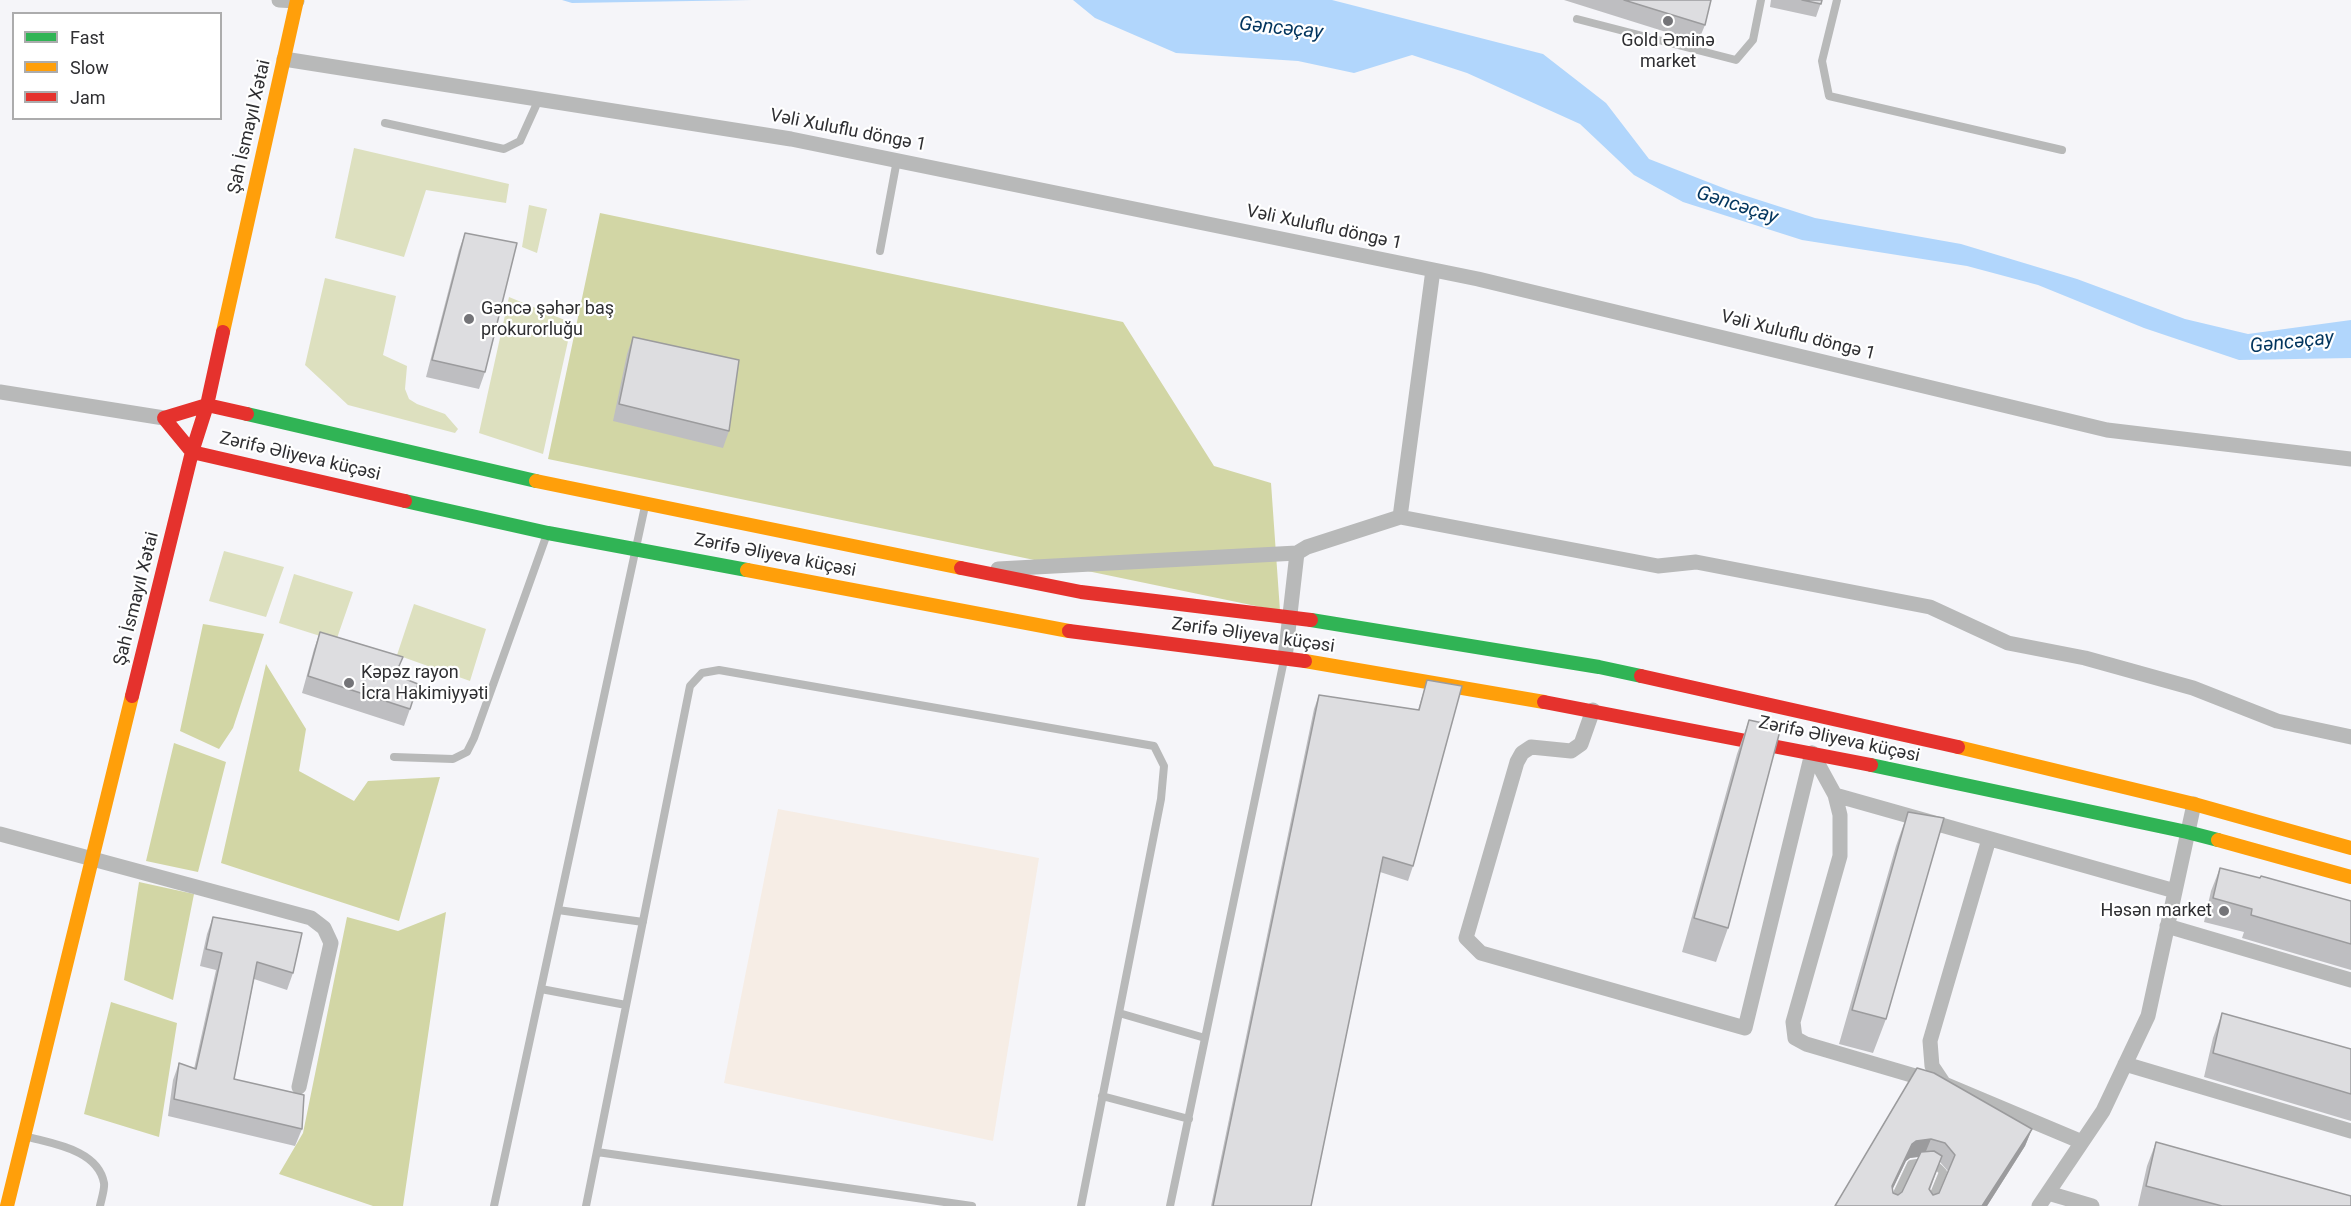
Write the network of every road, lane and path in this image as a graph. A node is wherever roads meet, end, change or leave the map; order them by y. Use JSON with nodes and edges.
{"nodes":[{"id":1,"x":279,"y":0,"type":"edge"},
{"id":2,"x":1761,"y":0,"type":"edge"},
{"id":3,"x":1837,"y":0,"type":"edge"},
{"id":4,"x":297,"y":1,"type":"edge"},
{"id":5,"x":1577,"y":20,"type":"dead end"},
{"id":6,"x":284,"y":59,"type":"junction"},
{"id":7,"x":539,"y":99,"type":"junction"},
{"id":8,"x":385,"y":123,"type":"dead end"},
{"id":9,"x":2062,"y":150,"type":"dead end"},
{"id":10,"x":897,"y":160,"type":"junction"},
{"id":11,"x":880,"y":251,"type":"dead end"},
{"id":12,"x":1433,"y":270,"type":"junction"},
{"id":13,"x":0,"y":392,"type":"edge"},
{"id":14,"x":207,"y":405,"type":"junction"},
{"id":15,"x":164,"y":418,"type":"junction"},
{"id":16,"x":192,"y":452,"type":"junction"},
{"id":17,"x":2351,"y":459,"type":"edge"},
{"id":18,"x":645,"y":503,"type":"junction"},
{"id":19,"x":1401,"y":517,"type":"junction"},
{"id":20,"x":548,"y":533,"type":"junction"},
{"id":21,"x":636,"y":550,"type":"junction"},
{"id":22,"x":1298,"y":553,"type":"junction"},
{"id":23,"x":974,"y":570,"type":"junction"},
{"id":24,"x":1288,"y":617,"type":"junction"},
{"id":25,"x":1285,"y":658,"type":"junction"},
{"id":26,"x":1593,"y":710,"type":"junction"},
{"id":27,"x":2351,"y":737,"type":"edge"},
{"id":28,"x":1812,"y":753,"type":"junction"},
{"id":29,"x":394,"y":757,"type":"dead end"},
{"id":30,"x":1835,"y":795,"type":"junction"},
{"id":31,"x":2194,"y":804,"type":"junction"},
{"id":32,"x":2187,"y":832,"type":"junction"},
{"id":33,"x":0,"y":834,"type":"edge"},
{"id":34,"x":1989,"y":838,"type":"junction"},
{"id":35,"x":2351,"y":848,"type":"edge"},
{"id":36,"x":92,"y":859,"type":"junction"},
{"id":37,"x":2351,"y":876,"type":"edge"},
{"id":38,"x":2175,"y":891,"type":"junction"},
{"id":39,"x":558,"y":910,"type":"junction"},
{"id":40,"x":643,"y":922,"type":"junction"},
{"id":41,"x":2167,"y":926,"type":"junction"},
{"id":42,"x":2351,"y":981,"type":"edge"},
{"id":43,"x":541,"y":989,"type":"junction"},
{"id":44,"x":626,"y":1005,"type":"junction"},
{"id":45,"x":1119,"y":1012,"type":"junction"},
{"id":46,"x":1205,"y":1038,"type":"junction"},
{"id":47,"x":2126,"y":1064,"type":"junction"},
{"id":48,"x":1944,"y":1084,"type":"junction"},
{"id":49,"x":299,"y":1087,"type":"dead end"},
{"id":50,"x":1102,"y":1096,"type":"junction"},
{"id":51,"x":1189,"y":1119,"type":"junction"},
{"id":52,"x":2351,"y":1131,"type":"edge"},
{"id":53,"x":24,"y":1136,"type":"junction"},
{"id":54,"x":2082,"y":1142,"type":"junction"},
{"id":55,"x":597,"y":1152,"type":"junction"},
{"id":56,"x":2044,"y":1200,"type":"edge"},
{"id":57,"x":7,"y":1206,"type":"edge"},
{"id":58,"x":100,"y":1206,"type":"edge"},
{"id":59,"x":494,"y":1206,"type":"edge"},
{"id":60,"x":586,"y":1206,"type":"edge"},
{"id":61,"x":972,"y":1206,"type":"edge"},
{"id":62,"x":1081,"y":1206,"type":"edge"},
{"id":63,"x":1170,"y":1206,"type":"edge"},
{"id":64,"x":1891,"y":1206,"type":"edge"},
{"id":65,"x":1929,"y":1206,"type":"edge"},
{"id":66,"x":2092,"y":1206,"type":"edge"}],
"edges":[{"from":1,"to":4,"type":"street"},
{"from":2,"to":5,"type":"lane"},
{"from":3,"to":9,"type":"lane"},
{"from":4,"to":6,"type":"street","name":"Şah İsmayıl Xətai"},
{"from":6,"to":7,"type":"street","name":"Vəli Xuluflu döngə 1"},
{"from":6,"to":14,"type":"street","name":"Şah İsmayıl Xətai"},
{"from":7,"to":8,"type":"lane"},
{"from":7,"to":10,"type":"street","name":"Vəli Xuluflu döngə 1"},
{"from":10,"to":11,"type":"lane"},
{"from":10,"to":12,"type":"street","name":"Vəli Xuluflu döngə 1"},
{"from":12,"to":17,"type":"street","name":"Vəli Xuluflu döngə 1"},
{"from":12,"to":19,"type":"street"},
{"from":13,"to":15,"type":"street","name":"Zərifə Əliyeva küçəsi"},
{"from":14,"to":15,"type":"street","name":"Zərifə Əliyeva küçəsi"},
{"from":14,"to":16,"type":"street","name":"Şah İsmayıl Xətai"},
{"from":14,"to":18,"type":"street","name":"Zərifə Əliyeva küçəsi"},
{"from":15,"to":16,"type":"street","name":"Zərifə Əliyeva küçəsi"},
{"from":16,"to":20,"type":"street","name":"Zərifə Əliyeva küçəsi"},
{"from":16,"to":36,"type":"street","name":"Şah İsmayıl Xətai"},
{"from":18,"to":21,"type":"lane"},
{"from":18,"to":23,"type":"street","name":"Zərifə Əliyeva küçəsi"},
{"from":19,"to":22,"type":"street"},
{"from":19,"to":27,"type":"street"},
{"from":20,"to":21,"type":"street","name":"Zərifə Əliyeva küçəsi"},
{"from":20,"to":29,"type":"lane"},
{"from":21,"to":25,"type":"street","name":"Zərifə Əliyeva küçəsi"},
{"from":21,"to":39,"type":"lane"},
{"from":22,"to":23,"type":"street"},
{"from":22,"to":24,"type":"street"},
{"from":23,"to":24,"type":"street","name":"Zərifə Əliyeva küçəsi"},
{"from":24,"to":25,"type":"street"},
{"from":24,"to":31,"type":"street","name":"Zərifə Əliyeva küçəsi"},
{"from":25,"to":26,"type":"street","name":"Zərifə Əliyeva küçəsi"},
{"from":25,"to":46,"type":"lane"},
{"from":26,"to":28,"type":"street","name":"Zərifə Əliyeva küçəsi"},
{"from":26,"to":28,"type":"street"},
{"from":28,"to":30,"type":"street"},
{"from":28,"to":32,"type":"street","name":"Zərifə Əliyeva küçəsi"},
{"from":30,"to":34,"type":"street"},
{"from":30,"to":48,"type":"street"},
{"from":31,"to":32,"type":"street"},
{"from":31,"to":35,"type":"street","name":"Zərifə Əliyeva küçəsi"},
{"from":32,"to":37,"type":"street","name":"Zərifə Əliyeva küçəsi"},
{"from":32,"to":38,"type":"street"},
{"from":33,"to":36,"type":"street"},
{"from":34,"to":38,"type":"street"},
{"from":34,"to":48,"type":"street"},
{"from":36,"to":49,"type":"street"},
{"from":36,"to":53,"type":"street","name":"Şah İsmayıl Xətai"},
{"from":38,"to":41,"type":"street"},
{"from":39,"to":40,"type":"lane"},
{"from":39,"to":43,"type":"lane"},
{"from":40,"to":44,"type":"lane"},
{"from":40,"to":45,"type":"lane"},
{"from":41,"to":42,"type":"street"},
{"from":41,"to":47,"type":"street"},
{"from":43,"to":44,"type":"lane"},
{"from":43,"to":59,"type":"lane"},
{"from":44,"to":55,"type":"lane"},
{"from":45,"to":46,"type":"lane"},
{"from":45,"to":50,"type":"lane"},
{"from":46,"to":51,"type":"lane"},
{"from":47,"to":52,"type":"street"},
{"from":47,"to":54,"type":"street"},
{"from":48,"to":54,"type":"street"},
{"from":50,"to":51,"type":"lane"},
{"from":50,"to":62,"type":"lane"},
{"from":51,"to":63,"type":"lane"},
{"from":53,"to":57,"type":"street","name":"Şah İsmayıl Xətai"},
{"from":53,"to":58,"type":"lane"},
{"from":54,"to":56,"type":"street"},
{"from":55,"to":60,"type":"lane"},
{"from":55,"to":61,"type":"lane"},
{"from":56,"to":66,"type":"street"},
{"from":64,"to":65,"type":"lane"}]}
